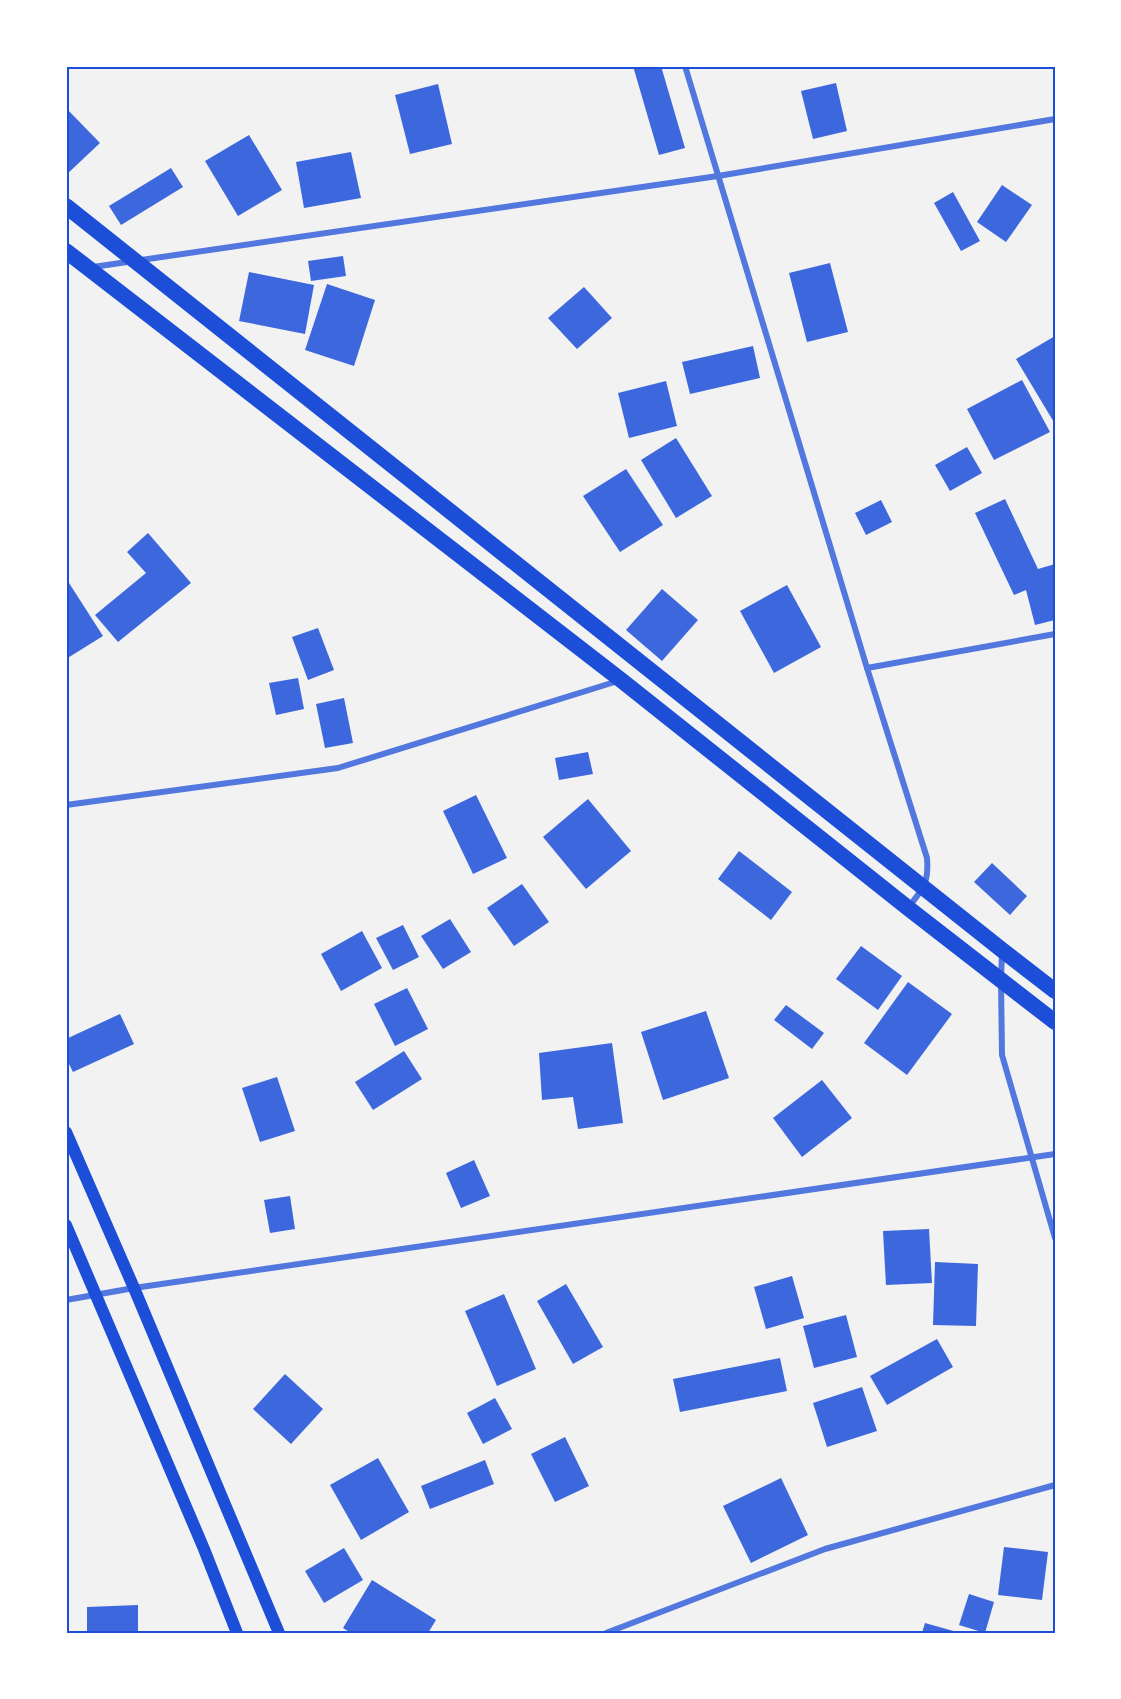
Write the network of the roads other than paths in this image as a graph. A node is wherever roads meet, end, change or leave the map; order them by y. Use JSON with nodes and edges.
{"nodes":[{"id":1,"x":685,"y":66,"type":"edge"},
{"id":2,"x":1055,"y":119,"type":"edge"},
{"id":3,"x":718,"y":176,"type":"junction"},
{"id":4,"x":66,"y":206,"type":"edge"},
{"id":5,"x":66,"y":251,"type":"edge"},
{"id":6,"x":135,"y":261,"type":"junction"},
{"id":7,"x":87,"y":268,"type":"junction"},
{"id":8,"x":1055,"y":634,"type":"edge"},
{"id":9,"x":867,"y":668,"type":"junction"},
{"id":10,"x":621,"y":680,"type":"junction"},
{"id":11,"x":66,"y":805,"type":"edge"},
{"id":12,"x":924,"y":887,"type":"junction"},
{"id":13,"x":908,"y":908,"type":"junction"},
{"id":14,"x":1002,"y":950,"type":"junction"},
{"id":15,"x":1000,"y":980,"type":"junction"},
{"id":16,"x":1055,"y":991,"type":"edge"},
{"id":17,"x":1055,"y":1022,"type":"edge"},
{"id":18,"x":66,"y":1132,"type":"edge"},
{"id":19,"x":1055,"y":1154,"type":"edge"},
{"id":20,"x":1031,"y":1158,"type":"junction"},
{"id":21,"x":66,"y":1225,"type":"edge"},
{"id":22,"x":1055,"y":1238,"type":"edge"},
{"id":23,"x":134,"y":1288,"type":"junction"},
{"id":24,"x":95,"y":1294,"type":"junction"},
{"id":25,"x":66,"y":1300,"type":"edge"},
{"id":26,"x":1055,"y":1485,"type":"edge"},
{"id":27,"x":237,"y":1633,"type":"edge"},
{"id":28,"x":279,"y":1633,"type":"edge"},
{"id":29,"x":606,"y":1633,"type":"edge"}],
"edges":[{"from":1,"to":3,"type":"street"},
{"from":2,"to":3,"type":"street"},
{"from":3,"to":6,"type":"street"},
{"from":3,"to":9,"type":"street"},
{"from":4,"to":6,"type":"highway"},
{"from":5,"to":7,"type":"highway"},
{"from":6,"to":7,"type":"street"},
{"from":6,"to":12,"type":"highway"},
{"from":7,"to":10,"type":"highway"},
{"from":8,"to":9,"type":"street"},
{"from":9,"to":12,"type":"street"},
{"from":10,"to":11,"type":"street"},
{"from":10,"to":13,"type":"highway"},
{"from":12,"to":13,"type":"street"},
{"from":12,"to":14,"type":"highway"},
{"from":13,"to":15,"type":"highway"},
{"from":14,"to":15,"type":"street"},
{"from":14,"to":16,"type":"highway"},
{"from":15,"to":17,"type":"highway"},
{"from":15,"to":20,"type":"street"},
{"from":18,"to":23,"type":"main road"},
{"from":19,"to":20,"type":"street"},
{"from":20,"to":22,"type":"street"},
{"from":20,"to":23,"type":"street"},
{"from":21,"to":24,"type":"main road"},
{"from":23,"to":24,"type":"street"},
{"from":23,"to":28,"type":"main road"},
{"from":24,"to":25,"type":"street"},
{"from":24,"to":27,"type":"main road"},
{"from":26,"to":29,"type":"street"}]}
